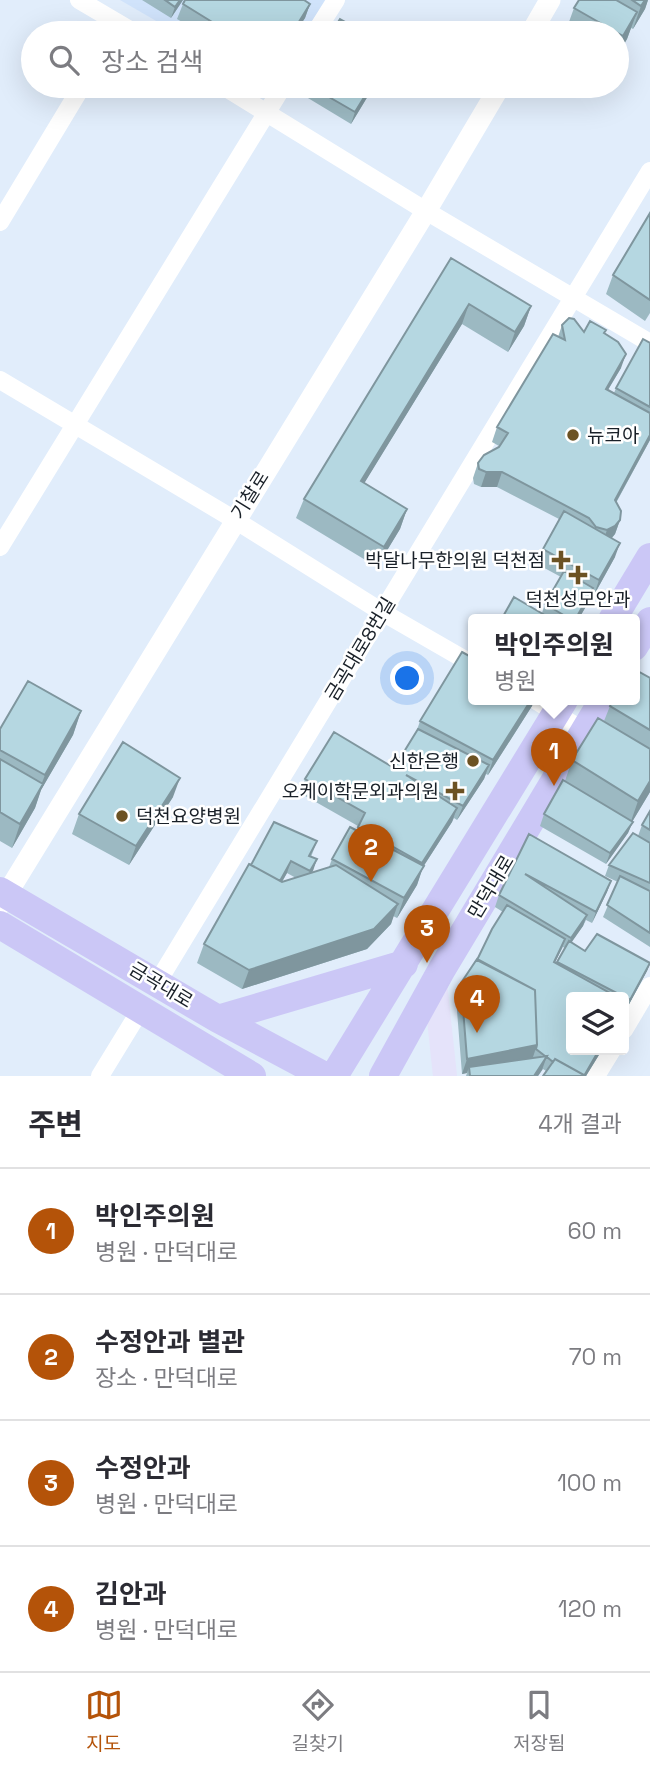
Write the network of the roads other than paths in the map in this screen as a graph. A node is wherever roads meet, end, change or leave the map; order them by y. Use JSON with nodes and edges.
{"nodes":[{"id":1,"x":79,"y":0,"type":"edge"},
{"id":2,"x":335,"y":0,"type":"edge"},
{"id":3,"x":550,"y":0,"type":"edge"},
{"id":4,"x":107,"y":21,"type":"edge"},
{"id":5,"x":322,"y":21,"type":"edge"},
{"id":6,"x":538,"y":21,"type":"edge"},
{"id":7,"x":75,"y":98,"type":"edge"},
{"id":8,"x":244,"y":98,"type":"edge"},
{"id":9,"x":277,"y":98,"type":"edge"},
{"id":10,"x":493,"y":98,"type":"edge"},
{"id":11,"x":268,"y":112,"type":"junction"},
{"id":12,"x":650,"y":171,"type":"edge"},
{"id":13,"x":426,"y":211,"type":"junction"},
{"id":14,"x":0,"y":222,"type":"edge"},
{"id":15,"x":573,"y":298,"type":"junction"},
{"id":16,"x":650,"y":343,"type":"edge"},
{"id":17,"x":0,"y":380,"type":"edge"},
{"id":18,"x":75,"y":425,"type":"junction"},
{"id":19,"x":235,"y":520,"type":"junction"},
{"id":20,"x":0,"y":547,"type":"edge"},
{"id":21,"x":650,"y":557,"type":"edge"},
{"id":22,"x":382,"y":612,"type":"junction"},
{"id":23,"x":616,"y":614,"type":"edge"},
{"id":24,"x":650,"y":621,"type":"edge"},
{"id":25,"x":640,"y":638,"type":"edge"},
{"id":26,"x":468,"y":662,"type":"edge"},
{"id":27,"x":550,"y":705,"type":"edge"},
{"id":28,"x":552,"y":705,"type":"edge"},
{"id":29,"x":602,"y":705,"type":"edge"},
{"id":30,"x":595,"y":738,"type":"junction"},
{"id":31,"x":2,"y":897,"type":"edge"},
{"id":32,"x":0,"y":925,"type":"edge"},
{"id":33,"x":404,"y":964,"type":"junction"},
{"id":34,"x":435,"y":982,"type":"junction"},
{"id":35,"x":157,"y":983,"type":"junction"},
{"id":36,"x":650,"y":986,"type":"edge"},
{"id":37,"x":141,"y":1009,"type":"junction"},
{"id":38,"x":218,"y":1018,"type":"junction"},
{"id":39,"x":629,"y":1022,"type":"edge"},
{"id":40,"x":609,"y":1055,"type":"edge"},
{"id":41,"x":241,"y":1072,"type":"edge"},
{"id":42,"x":100,"y":1076,"type":"edge"},
{"id":43,"x":325,"y":1076,"type":"edge"},
{"id":44,"x":334,"y":1076,"type":"edge"},
{"id":45,"x":383,"y":1076,"type":"edge"},
{"id":46,"x":445,"y":1076,"type":"edge"},
{"id":47,"x":596,"y":1076,"type":"edge"}],
"edges":[{"from":1,"to":4,"type":"street"},
{"from":2,"to":5,"type":"street"},
{"from":3,"to":6,"type":"street"},
{"from":7,"to":14,"type":"street"},
{"from":8,"to":11,"type":"street"},
{"from":9,"to":11,"type":"street"},
{"from":10,"to":13,"type":"street","name":"기찰로"},
{"from":11,"to":13,"type":"street"},
{"from":11,"to":18,"type":"street"},
{"from":12,"to":15,"type":"street","name":"금곡대로8번길"},
{"from":13,"to":15,"type":"street"},
{"from":13,"to":19,"type":"street","name":"기찰로"},
{"from":15,"to":16,"type":"street"},
{"from":15,"to":22,"type":"street","name":"금곡대로8번길"},
{"from":17,"to":18,"type":"street"},
{"from":18,"to":19,"type":"street"},
{"from":18,"to":20,"type":"street"},
{"from":19,"to":22,"type":"street"},
{"from":19,"to":31,"type":"street","name":"기찰로"},
{"from":21,"to":23,"type":"main road"},
{"from":22,"to":26,"type":"street"},
{"from":22,"to":35,"type":"street","name":"금곡대로8번길"},
{"from":24,"to":25,"type":"main road"},
{"from":27,"to":33,"type":"main road"},
{"from":28,"to":30,"type":"street"},
{"from":29,"to":30,"type":"main road","name":"만덕대로"},
{"from":30,"to":34,"type":"main road","name":"만덕대로"},
{"from":31,"to":35,"type":"main road","name":"금곡대로"},
{"from":32,"to":37,"type":"main road","name":"금곡대로"},
{"from":33,"to":38,"type":"main road"},
{"from":33,"to":44,"type":"main road"},
{"from":34,"to":45,"type":"main road","name":"만덕대로"},
{"from":34,"to":46,"type":"main road"},
{"from":35,"to":38,"type":"main road","name":"금곡대로"},
{"from":36,"to":39,"type":"street"},
{"from":37,"to":41,"type":"main road","name":"금곡대로"},
{"from":37,"to":42,"type":"street"},
{"from":38,"to":43,"type":"main road","name":"금곡대로"},
{"from":40,"to":47,"type":"street"}]}
